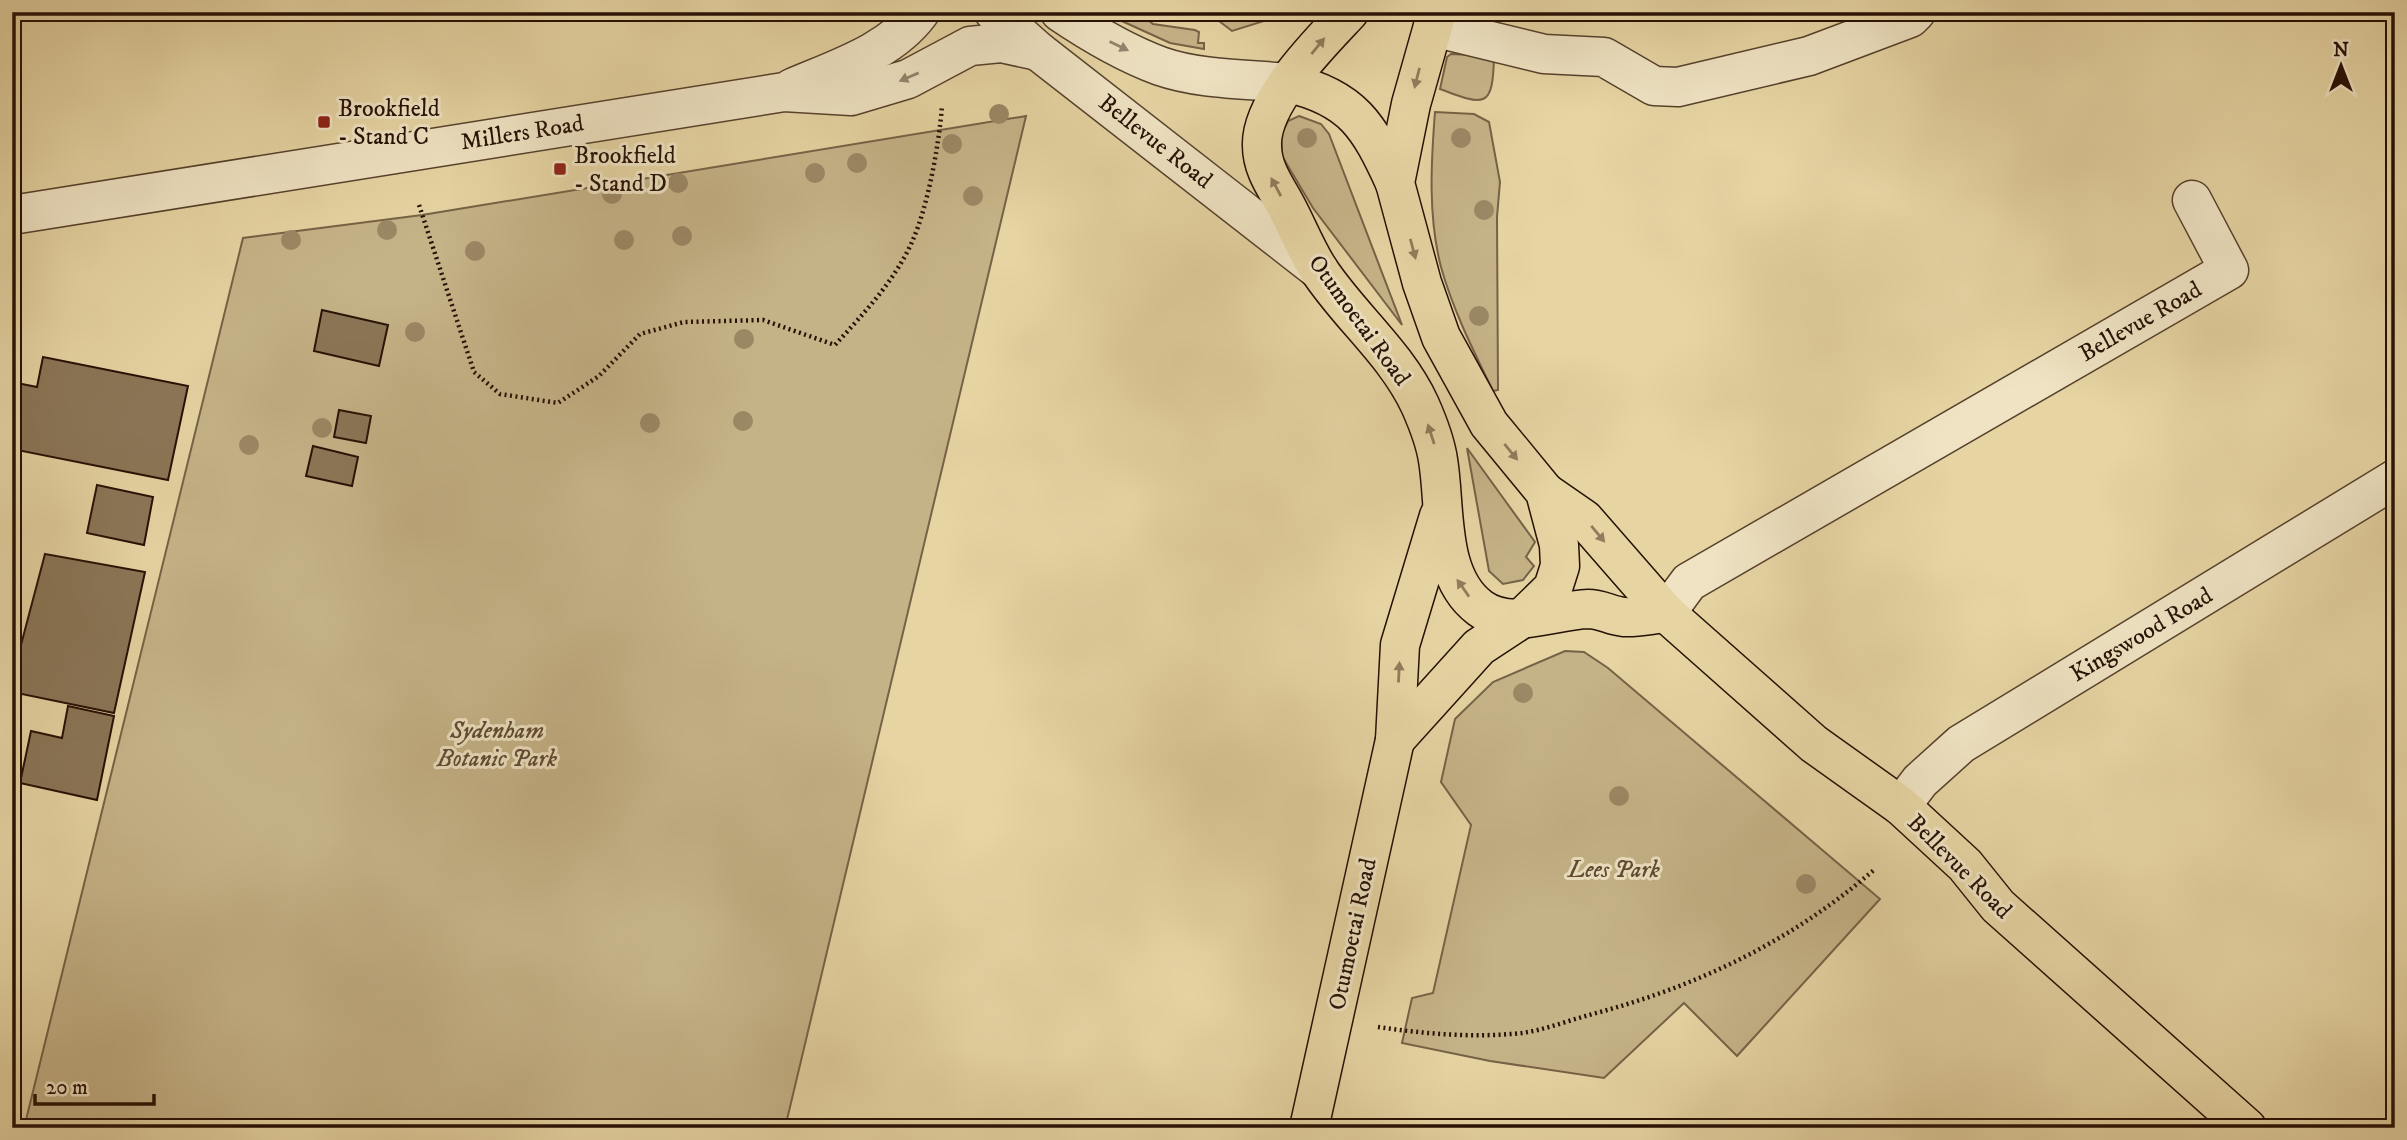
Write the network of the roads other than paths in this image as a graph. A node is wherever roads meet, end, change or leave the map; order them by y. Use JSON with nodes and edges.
{"nodes":[{"id":1,"x":920,"y":12,"type":"edge"},
{"id":2,"x":993,"y":12,"type":"edge"},
{"id":3,"x":1060,"y":12,"type":"edge"},
{"id":4,"x":1349,"y":12,"type":"edge"},
{"id":5,"x":1916,"y":12,"type":"edge"},
{"id":6,"x":1435,"y":20,"type":"edge"},
{"id":7,"x":976,"y":29,"type":"edge"},
{"id":8,"x":1038,"y":51,"type":"junction"},
{"id":9,"x":1289,"y":83,"type":"junction"},
{"id":10,"x":784,"y":92,"type":"junction"},
{"id":11,"x":1395,"y":183,"type":"junction"},
{"id":12,"x":2192,"y":200,"type":"dead end"},
{"id":13,"x":12,"y":215,"type":"edge"},
{"id":14,"x":1319,"y":270,"type":"junction"},
{"id":15,"x":2395,"y":479,"type":"edge"},
{"id":16,"x":1545,"y":492,"type":"junction"},
{"id":17,"x":1443,"y":501,"type":"junction"},
{"id":18,"x":1666,"y":613,"type":"junction"},
{"id":19,"x":1520,"y":620,"type":"junction"},
{"id":20,"x":1395,"y":740,"type":"junction"},
{"id":21,"x":1901,"y":806,"type":"junction"},
{"id":22,"x":1310,"y":1128,"type":"edge"},
{"id":23,"x":2247,"y":1128,"type":"edge"}],
"edges":[{"from":1,"to":10,"type":"street","name":"Millers Road"},
{"from":2,"to":8,"type":"street","name":"Bellevue Road"},
{"from":3,"to":9,"type":"street","one_way":true},
{"from":9,"to":4,"type":"main road","name":"Otumoetai Road","one_way":true},
{"from":5,"to":6,"type":"street"},
{"from":6,"to":11,"type":"main road","name":"Otumoetai Road","one_way":true},
{"from":7,"to":8,"type":"street","name":"Millers Road"},
{"from":7,"to":10,"type":"street","name":"Millers Road","one_way":true},
{"from":8,"to":14,"type":"street","name":"Bellevue Road"},
{"from":9,"to":11,"type":"main road"},
{"from":14,"to":9,"type":"main road","name":"Otumoetai Road","one_way":true},
{"from":10,"to":13,"type":"street","name":"Millers Road"},
{"from":11,"to":16,"type":"main road","name":"Otumoetai Road","one_way":true},
{"from":12,"to":18,"type":"street","name":"Bellevue Road"},
{"from":17,"to":14,"type":"main road","name":"Otumoetai Road","one_way":true},
{"from":15,"to":21,"type":"street","name":"Kingswood Road"},
{"from":16,"to":18,"type":"main road","name":"Bellevue Road","one_way":true},
{"from":16,"to":19,"type":"main road","name":"Otumoetai Road"},
{"from":19,"to":17,"type":"main road","one_way":true},
{"from":20,"to":17,"type":"main road","name":"Otumoetai Road","one_way":true},
{"from":18,"to":19,"type":"main road"},
{"from":18,"to":21,"type":"main road","name":"Bellevue Road"},
{"from":19,"to":20,"type":"main road","name":"Otumoetai Road"},
{"from":20,"to":22,"type":"main road","name":"Otumoetai Road"},
{"from":21,"to":23,"type":"main road","name":"Bellevue Road"}]}
